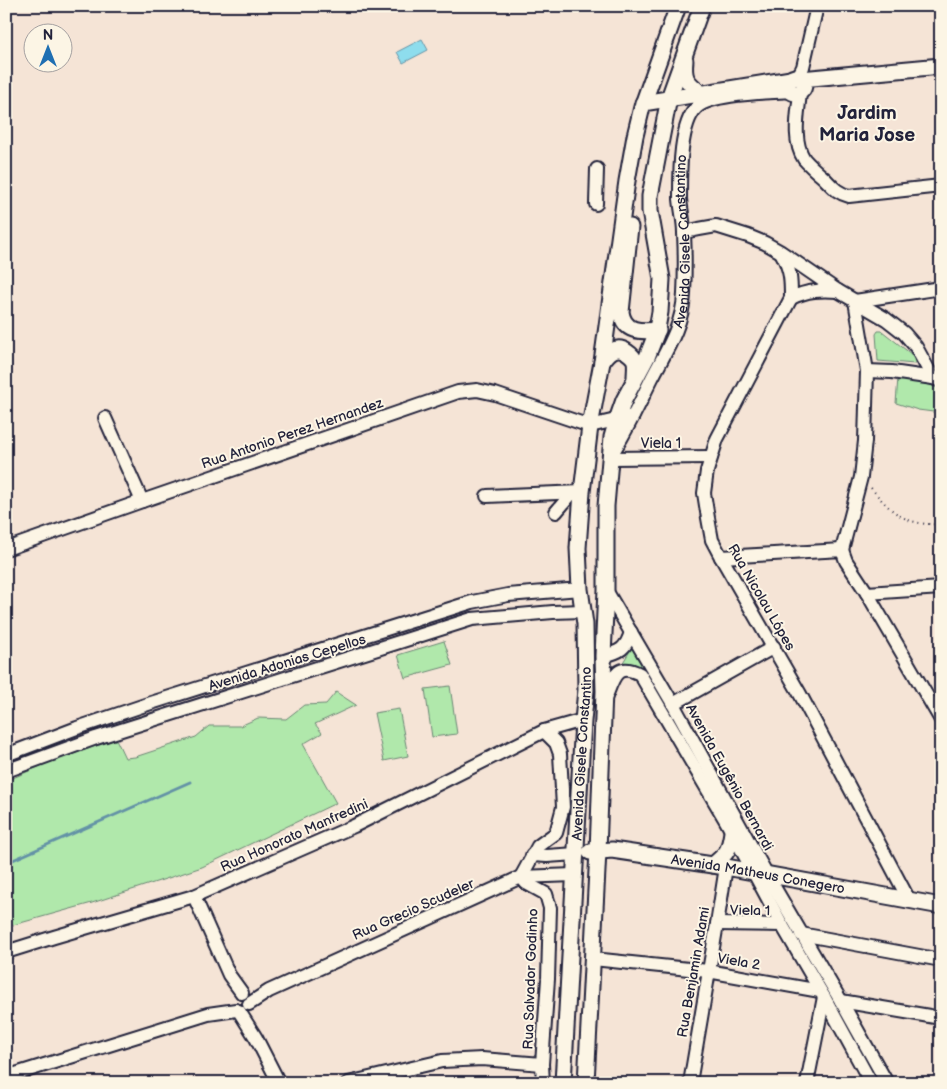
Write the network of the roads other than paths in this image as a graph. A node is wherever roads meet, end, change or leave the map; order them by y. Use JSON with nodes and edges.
{"nodes":[{"id":1,"x":678,"y":6,"type":"edge"},
{"id":2,"x":702,"y":6,"type":"edge"},
{"id":3,"x":817,"y":6,"type":"edge"},
{"id":4,"x":687,"y":48,"type":"junction"},
{"id":5,"x":941,"y":66,"type":"edge"},
{"id":6,"x":797,"y":85,"type":"junction"},
{"id":7,"x":702,"y":94,"type":"junction"},
{"id":8,"x":668,"y":98,"type":"junction"},
{"id":9,"x":643,"y":103,"type":"junction"},
{"id":10,"x":630,"y":161,"type":"junction"},
{"id":11,"x":597,"y":169,"type":"dead end"},
{"id":12,"x":941,"y":186,"type":"edge"},
{"id":13,"x":596,"y":204,"type":"dead end"},
{"id":14,"x":684,"y":232,"type":"junction"},
{"id":15,"x":781,"y":252,"type":"junction"},
{"id":16,"x":941,"y":288,"type":"edge"},
{"id":17,"x":838,"y":291,"type":"junction"},
{"id":18,"x":791,"y":298,"type":"junction"},
{"id":19,"x":855,"y":301,"type":"junction"},
{"id":20,"x":678,"y":326,"type":"junction"},
{"id":21,"x":658,"y":330,"type":"junction"},
{"id":22,"x":602,"y":362,"type":"junction"},
{"id":23,"x":867,"y":370,"type":"junction"},
{"id":24,"x":635,"y":379,"type":"junction"},
{"id":25,"x":937,"y":379,"type":"edge"},
{"id":26,"x":634,"y":416,"type":"junction"},
{"id":27,"x":105,"y":418,"type":"dead end"},
{"id":28,"x":617,"y":420,"type":"junction"},
{"id":29,"x":590,"y":426,"type":"junction"},
{"id":30,"x":610,"y":456,"type":"junction"},
{"id":31,"x":711,"y":458,"type":"junction"},
{"id":32,"x":577,"y":492,"type":"junction"},
{"id":33,"x":487,"y":496,"type":"dead end"},
{"id":34,"x":142,"y":501,"type":"junction"},
{"id":35,"x":556,"y":512,"type":"dead end"},
{"id":36,"x":7,"y":547,"type":"edge"},
{"id":37,"x":842,"y":550,"type":"junction"},
{"id":38,"x":721,"y":557,"type":"junction"},
{"id":39,"x":941,"y":588,"type":"edge"},
{"id":40,"x":580,"y":590,"type":"junction"},
{"id":41,"x":606,"y":590,"type":"junction"},
{"id":42,"x":552,"y":592,"type":"junction"},
{"id":43,"x":867,"y":593,"type":"junction"},
{"id":44,"x":494,"y":598,"type":"junction"},
{"id":45,"x":583,"y":611,"type":"junction"},
{"id":46,"x":553,"y":612,"type":"junction"},
{"id":47,"x":495,"y":616,"type":"junction"},
{"id":48,"x":631,"y":632,"type":"junction"},
{"id":49,"x":774,"y":647,"type":"junction"},
{"id":50,"x":603,"y":656,"type":"junction"},
{"id":51,"x":604,"y":702,"type":"junction"},
{"id":52,"x":673,"y":704,"type":"junction"},
{"id":53,"x":583,"y":720,"type":"junction"},
{"id":54,"x":941,"y":720,"type":"edge"},
{"id":55,"x":544,"y":731,"type":"junction"},
{"id":56,"x":6,"y":755,"type":"edge"},
{"id":57,"x":6,"y":771,"type":"edge"},
{"id":58,"x":732,"y":832,"type":"junction"},
{"id":59,"x":598,"y":851,"type":"junction"},
{"id":60,"x":576,"y":854,"type":"junction"},
{"id":61,"x":532,"y":855,"type":"junction"},
{"id":62,"x":719,"y":866,"type":"junction"},
{"id":63,"x":759,"y":872,"type":"junction"},
{"id":64,"x":574,"y":875,"type":"junction"},
{"id":65,"x":521,"y":877,"type":"junction"},
{"id":66,"x":194,"y":896,"type":"junction"},
{"id":67,"x":909,"y":900,"type":"junction"},
{"id":68,"x":941,"y":906,"type":"edge"},
{"id":69,"x":717,"y":924,"type":"junction"},
{"id":70,"x":782,"y":925,"type":"junction"},
{"id":71,"x":801,"y":934,"type":"junction"},
{"id":72,"x":6,"y":952,"type":"edge"},
{"id":73,"x":593,"y":959,"type":"junction"},
{"id":74,"x":941,"y":960,"type":"edge"},
{"id":75,"x":708,"y":971,"type":"junction"},
{"id":76,"x":822,"y":994,"type":"junction"},
{"id":77,"x":842,"y":1001,"type":"junction"},
{"id":78,"x":241,"y":1002,"type":"junction"},
{"id":79,"x":941,"y":1018,"type":"edge"},
{"id":80,"x":542,"y":1064,"type":"junction"},
{"id":81,"x":6,"y":1077,"type":"edge"},
{"id":82,"x":279,"y":1083,"type":"edge"},
{"id":83,"x":348,"y":1083,"type":"edge"},
{"id":84,"x":543,"y":1083,"type":"edge"},
{"id":85,"x":563,"y":1083,"type":"edge"},
{"id":86,"x":586,"y":1083,"type":"edge"},
{"id":87,"x":690,"y":1083,"type":"edge"},
{"id":88,"x":807,"y":1083,"type":"edge"},
{"id":89,"x":871,"y":1083,"type":"edge"},
{"id":90,"x":887,"y":1083,"type":"edge"}],
"edges":[{"from":1,"to":9,"type":"main road","name":"Avenida Gisele Constantino"},
{"from":2,"to":4,"type":"main road"},
{"from":3,"to":6,"type":"street"},
{"from":4,"to":7,"type":"main road"},
{"from":4,"to":8,"type":"main road","name":"Avenida Gisele Constantino"},
{"from":5,"to":6,"type":"main road"},
{"from":6,"to":7,"type":"main road"},
{"from":6,"to":12,"type":"street"},
{"from":6,"to":14,"type":"street","name":"Avenida Gisele Constantino"},
{"from":7,"to":8,"type":"main road"},
{"from":8,"to":9,"type":"main road"},
{"from":8,"to":21,"type":"main road","name":"Avenida Gisele Constantino"},
{"from":9,"to":10,"type":"main road","name":"Avenida Gisele Constantino"},
{"from":10,"to":21,"type":"main road"},
{"from":10,"to":22,"type":"main road","name":"Avenida Gisele Constantino"},
{"from":11,"to":13,"type":"street"},
{"from":14,"to":15,"type":"street"},
{"from":14,"to":20,"type":"street","name":"Avenida Gisele Constantino"},
{"from":15,"to":17,"type":"street"},
{"from":15,"to":18,"type":"street"},
{"from":16,"to":19,"type":"street"},
{"from":17,"to":18,"type":"street"},
{"from":17,"to":19,"type":"street"},
{"from":18,"to":31,"type":"street","name":"Rua Nicolau Lópes"},
{"from":19,"to":23,"type":"street"},
{"from":19,"to":25,"type":"street"},
{"from":20,"to":21,"type":"street"},
{"from":20,"to":26,"type":"street","name":"Avenida Gisele Constantino"},
{"from":21,"to":24,"type":"main road","name":"Avenida Gisele Constantino"},
{"from":22,"to":24,"type":"main road"},
{"from":22,"to":29,"type":"main road","name":"Avenida Gisele Constantino"},
{"from":23,"to":25,"type":"street"},
{"from":23,"to":37,"type":"street"},
{"from":24,"to":28,"type":"main road","name":"Avenida Gisele Constantino"},
{"from":26,"to":28,"type":"street"},
{"from":26,"to":30,"type":"street","name":"Avenida Gisele Constantino"},
{"from":27,"to":34,"type":"street"},
{"from":28,"to":29,"type":"street"},
{"from":28,"to":30,"type":"main road","name":"Avenida Gisele Constantino"},
{"from":29,"to":32,"type":"main road","name":"Avenida Gisele Constantino"},
{"from":29,"to":34,"type":"street","name":"Rua Antonio Perez Hernandez"},
{"from":30,"to":31,"type":"street","name":"Viela 1"},
{"from":30,"to":41,"type":"main road","name":"Avenida Gisele Constantino"},
{"from":31,"to":38,"type":"street","name":"Rua Nicolau Lópes"},
{"from":32,"to":33,"type":"street"},
{"from":32,"to":35,"type":"street"},
{"from":32,"to":40,"type":"main road","name":"Avenida Gisele Constantino"},
{"from":34,"to":36,"type":"street","name":"Rua Antonio Perez Hernandez"},
{"from":37,"to":38,"type":"street"},
{"from":37,"to":43,"type":"street"},
{"from":38,"to":49,"type":"street","name":"Rua Nicolau Lópes"},
{"from":39,"to":43,"type":"street"},
{"from":40,"to":42,"type":"street","name":"Avenida Adonias Cepellos"},
{"from":40,"to":45,"type":"main road","name":"Avenida Gisele Constantino"},
{"from":41,"to":48,"type":"street","name":"Avenida Eugênio Bernardi"},
{"from":41,"to":50,"type":"main road","name":"Avenida Gisele Constantino"},
{"from":42,"to":44,"type":"street","name":"Avenida Adonias Cepellos"},
{"from":42,"to":46,"type":"street"},
{"from":43,"to":54,"type":"street"},
{"from":44,"to":47,"type":"street"},
{"from":44,"to":56,"type":"street","name":"Avenida Adonias Cepellos"},
{"from":45,"to":46,"type":"street","name":"Avenida Adonias Cepellos"},
{"from":45,"to":50,"type":"main road"},
{"from":45,"to":53,"type":"main road","name":"Avenida Gisele Constantino"},
{"from":46,"to":47,"type":"street","name":"Avenida Adonias Cepellos"},
{"from":47,"to":57,"type":"street","name":"Avenida Adonias Cepellos"},
{"from":48,"to":50,"type":"street"},
{"from":48,"to":52,"type":"street","name":"Avenida Eugênio Bernardi"},
{"from":49,"to":52,"type":"street"},
{"from":49,"to":67,"type":"street","name":"Rua Nicolau Lópes"},
{"from":50,"to":51,"type":"main road","name":"Avenida Gisele Constantino"},
{"from":51,"to":58,"type":"street","name":"Avenida Eugênio Bernardi"},
{"from":51,"to":59,"type":"main road","name":"Avenida Gisele Constantino"},
{"from":52,"to":63,"type":"street","name":"Avenida Eugênio Bernardi"},
{"from":53,"to":55,"type":"street","name":"Rua Honorato Manfredini"},
{"from":53,"to":60,"type":"main road","name":"Avenida Gisele Constantino"},
{"from":55,"to":61,"type":"street"},
{"from":55,"to":66,"type":"street","name":"Rua Honorato Manfredini"},
{"from":58,"to":62,"type":"main road"},
{"from":58,"to":63,"type":"street","name":"Avenida Eugênio Bernardi"},
{"from":59,"to":60,"type":"main road","name":"Avenida Matheus Conegero"},
{"from":59,"to":62,"type":"main road","name":"Avenida Matheus Conegero"},
{"from":59,"to":73,"type":"main road","name":"Avenida Gisele Constantino"},
{"from":60,"to":61,"type":"street"},
{"from":60,"to":64,"type":"main road","name":"Avenida Gisele Constantino"},
{"from":61,"to":65,"type":"street"},
{"from":62,"to":63,"type":"main road","name":"Avenida Matheus Conegero"},
{"from":62,"to":69,"type":"street","name":"Rua Benjamin Adami"},
{"from":63,"to":67,"type":"main road","name":"Avenida Matheus Conegero"},
{"from":63,"to":70,"type":"street","name":"Avenida Eugênio Bernardi"},
{"from":63,"to":71,"type":"street","name":"Avenida Eugênio Bernardi"},
{"from":64,"to":65,"type":"street","name":"Rua Grecio Scudeler"},
{"from":64,"to":85,"type":"main road","name":"Avenida Gisele Constantino"},
{"from":65,"to":78,"type":"street","name":"Rua Grecio Scudeler"},
{"from":65,"to":80,"type":"street","name":"Rua Salvador Godinho"},
{"from":66,"to":72,"type":"street","name":"Rua Honorato Manfredini"},
{"from":66,"to":78,"type":"street"},
{"from":67,"to":68,"type":"main road","name":"Avenida Matheus Conegero"},
{"from":69,"to":70,"type":"street","name":"Viela 1"},
{"from":69,"to":75,"type":"street","name":"Rua Benjamin Adami"},
{"from":70,"to":76,"type":"street","name":"Avenida Eugênio Bernardi"},
{"from":71,"to":74,"type":"street"},
{"from":71,"to":77,"type":"street","name":"Avenida Eugênio Bernardi"},
{"from":73,"to":75,"type":"street","name":"Viela 2"},
{"from":73,"to":86,"type":"main road","name":"Avenida Gisele Constantino"},
{"from":75,"to":76,"type":"street","name":"Viela 2"},
{"from":75,"to":87,"type":"street","name":"Rua Benjamin Adami"},
{"from":76,"to":88,"type":"street"},
{"from":76,"to":89,"type":"street","name":"Avenida Eugênio Bernardi"},
{"from":77,"to":79,"type":"street"},
{"from":77,"to":90,"type":"street","name":"Avenida Eugênio Bernardi"},
{"from":78,"to":81,"type":"street"},
{"from":78,"to":82,"type":"street"},
{"from":80,"to":83,"type":"street"},
{"from":80,"to":84,"type":"street","name":"Rua Salvador Godinho"}]}
